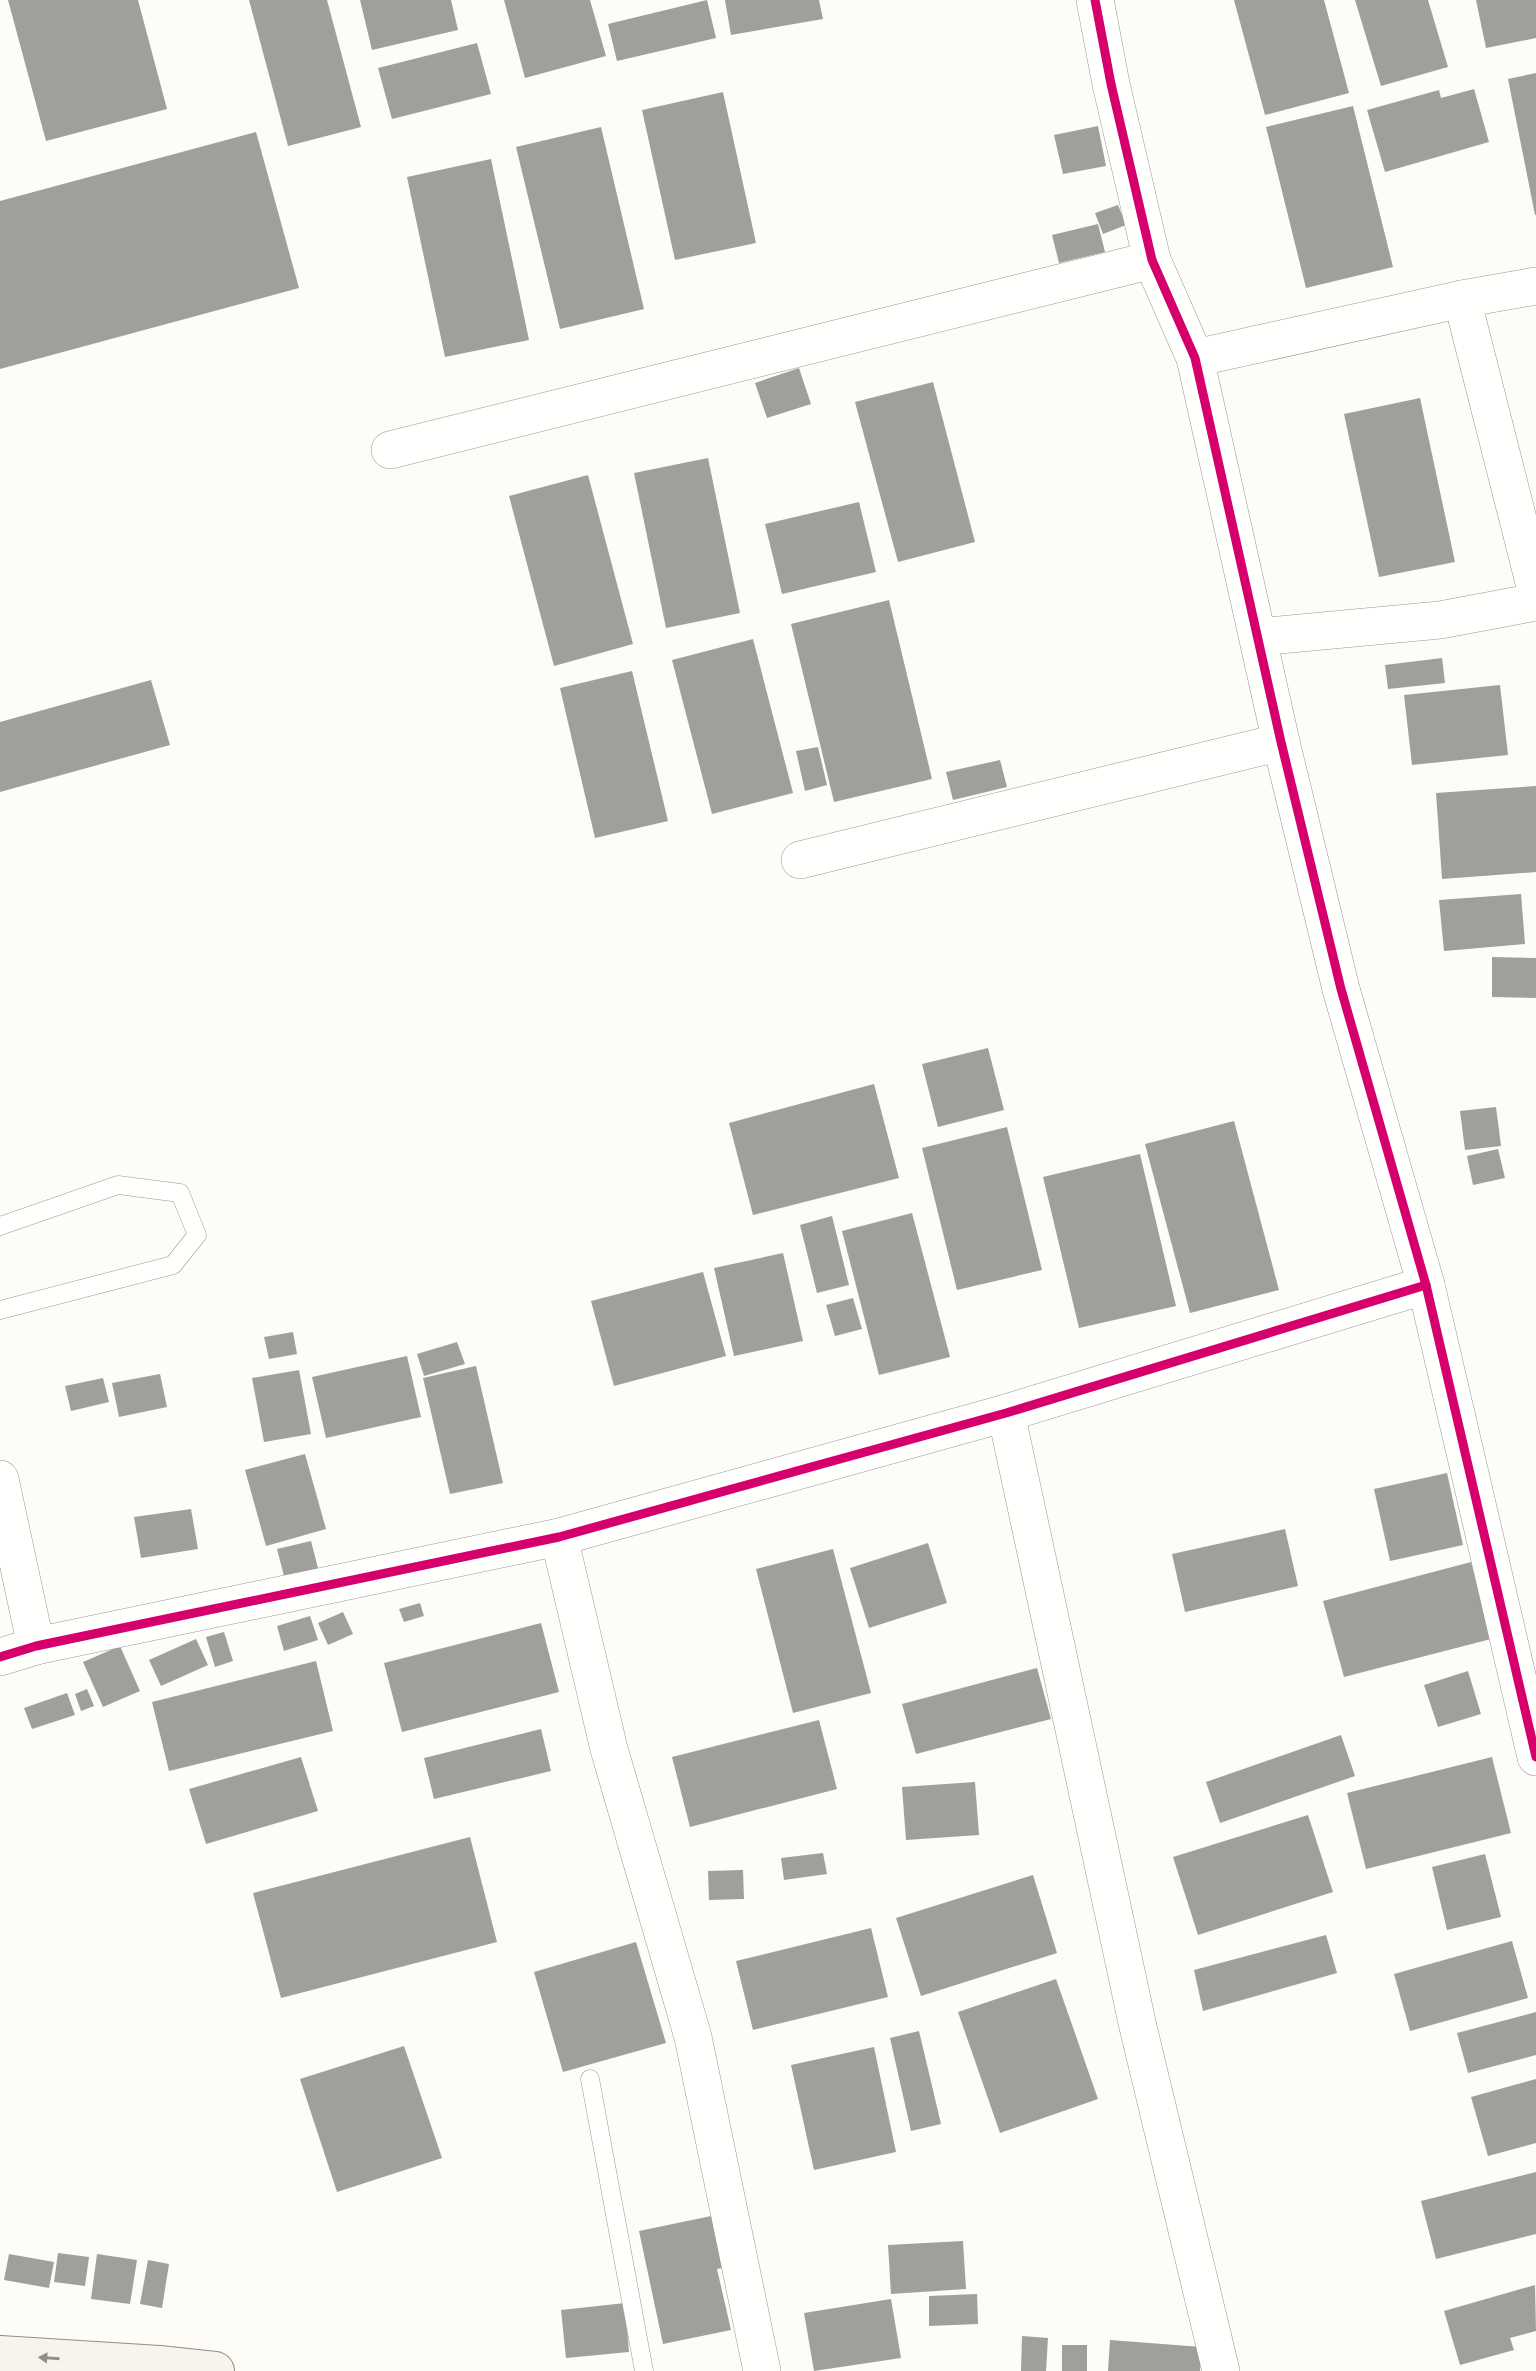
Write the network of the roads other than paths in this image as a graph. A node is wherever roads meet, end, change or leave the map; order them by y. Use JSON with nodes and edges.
{"nodes":[{"id":1,"x":1096,"y":0,"type":"edge"},
{"id":2,"x":1152,"y":260,"type":"junction"},
{"id":3,"x":1536,"y":286,"type":"edge"},
{"id":4,"x":1462,"y":299,"type":"junction"},
{"id":5,"x":1195,"y":358,"type":"junction"},
{"id":6,"x":390,"y":450,"type":"dead end"},
{"id":7,"x":1536,"y":590,"type":"edge"},
{"id":8,"x":1536,"y":601,"type":"edge"},
{"id":9,"x":1258,"y":637,"type":"junction"},
{"id":10,"x":1281,"y":742,"type":"junction"},
{"id":11,"x":800,"y":860,"type":"dead end"},
{"id":12,"x":0,"y":1226,"type":"edge"},
{"id":13,"x":1426,"y":1285,"type":"junction"},
{"id":14,"x":0,"y":1310,"type":"edge"},
{"id":15,"x":1006,"y":1413,"type":"junction"},
{"id":16,"x":0,"y":1479,"type":"edge"},
{"id":17,"x":559,"y":1537,"type":"junction"},
{"id":18,"x":36,"y":1646,"type":"junction"},
{"id":19,"x":0,"y":1657,"type":"edge"},
{"id":20,"x":1536,"y":1757,"type":"edge"},
{"id":21,"x":590,"y":2079,"type":"dead end"},
{"id":22,"x":0,"y":2355,"type":"edge"},
{"id":23,"x":215,"y":2371,"type":"edge"},
{"id":24,"x":644,"y":2371,"type":"edge"},
{"id":25,"x":762,"y":2371,"type":"edge"},
{"id":26,"x":1221,"y":2371,"type":"edge"}],
"edges":[{"from":1,"to":2,"type":"street"},
{"from":2,"to":5,"type":"street"},
{"from":2,"to":6,"type":"street"},
{"from":3,"to":4,"type":"street"},
{"from":4,"to":5,"type":"street"},
{"from":4,"to":7,"type":"street"},
{"from":5,"to":9,"type":"street"},
{"from":8,"to":9,"type":"street"},
{"from":9,"to":10,"type":"street"},
{"from":10,"to":11,"type":"street"},
{"from":10,"to":13,"type":"street"},
{"from":12,"to":14,"type":"lane"},
{"from":13,"to":15,"type":"street"},
{"from":13,"to":20,"type":"street"},
{"from":15,"to":17,"type":"street"},
{"from":15,"to":26,"type":"street"},
{"from":16,"to":18,"type":"street"},
{"from":17,"to":18,"type":"street"},
{"from":17,"to":25,"type":"street"},
{"from":18,"to":19,"type":"street"},
{"from":21,"to":24,"type":"lane"},
{"from":23,"to":22,"type":"main road","one_way":true}]}
